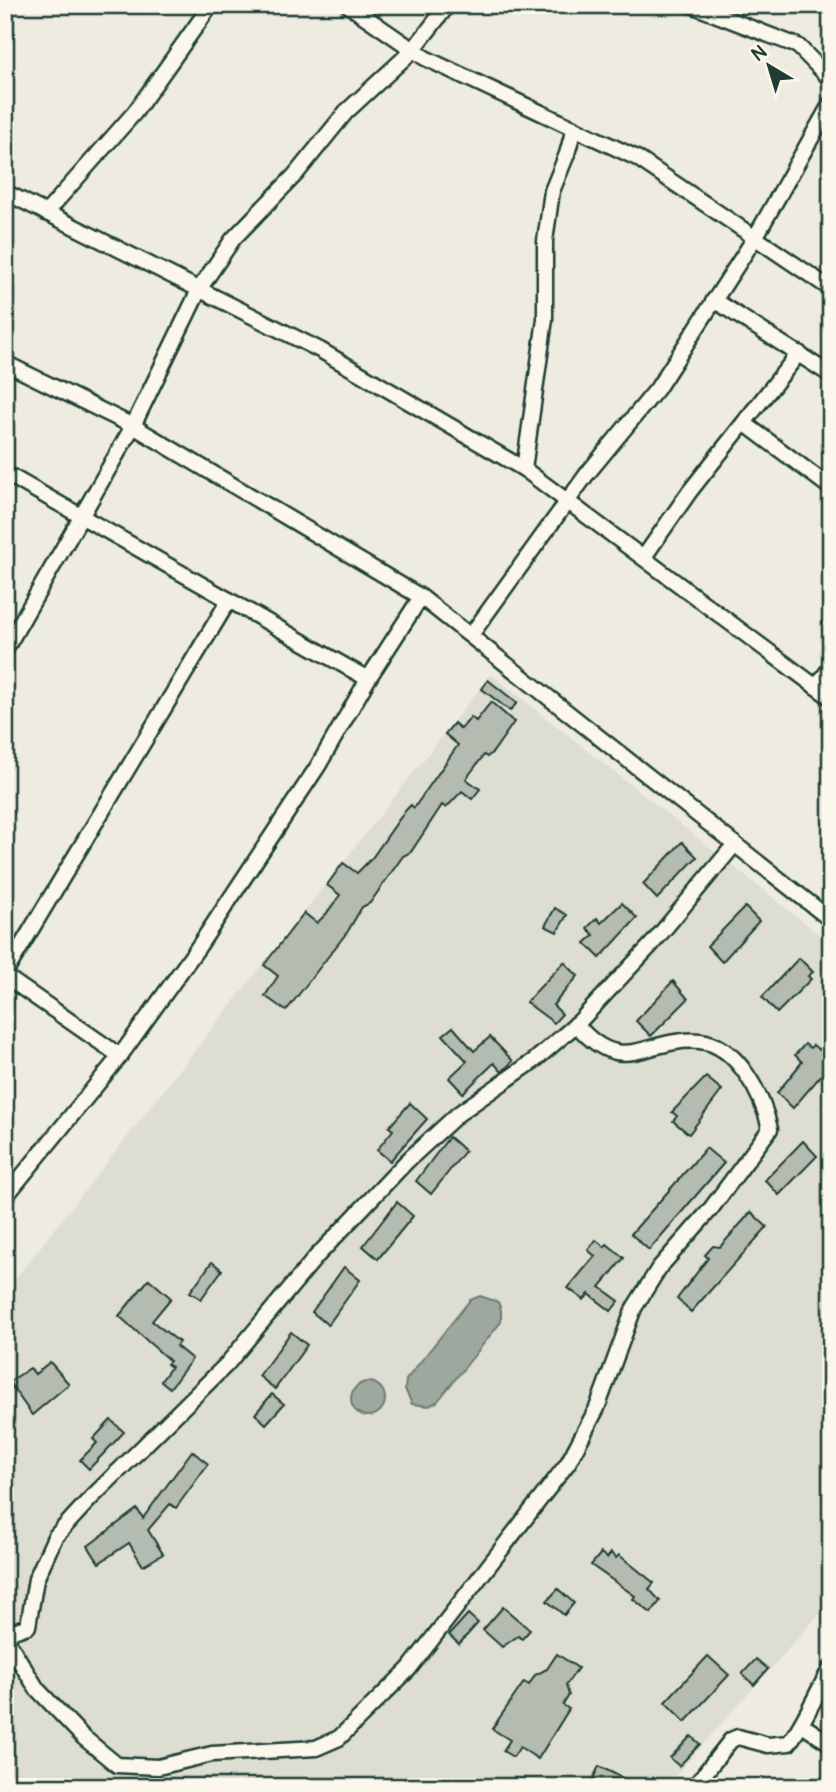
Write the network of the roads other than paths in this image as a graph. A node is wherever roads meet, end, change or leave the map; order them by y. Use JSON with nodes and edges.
{"nodes":[{"id":1,"x":211,"y":5,"type":"edge"},
{"id":2,"x":348,"y":5,"type":"edge"},
{"id":3,"x":448,"y":5,"type":"edge"},
{"id":4,"x":691,"y":5,"type":"edge"},
{"id":5,"x":413,"y":50,"type":"junction"},
{"id":6,"x":831,"y":80,"type":"edge"},
{"id":7,"x":831,"y":103,"type":"edge"},
{"id":8,"x":574,"y":128,"type":"junction"},
{"id":9,"x":5,"y":192,"type":"edge"},
{"id":10,"x":46,"y":213,"type":"junction"},
{"id":11,"x":756,"y":236,"type":"junction"},
{"id":12,"x":200,"y":288,"type":"junction"},
{"id":13,"x":831,"y":289,"type":"edge"},
{"id":14,"x":714,"y":300,"type":"junction"},
{"id":15,"x":799,"y":353,"type":"junction"},
{"id":16,"x":5,"y":363,"type":"edge"},
{"id":17,"x":831,"y":375,"type":"edge"},
{"id":18,"x":744,"y":423,"type":"junction"},
{"id":19,"x":133,"y":426,"type":"junction"},
{"id":20,"x":524,"y":469,"type":"junction"},
{"id":21,"x":5,"y":473,"type":"edge"},
{"id":22,"x":831,"y":488,"type":"edge"},
{"id":23,"x":567,"y":503,"type":"junction"},
{"id":24,"x":80,"y":516,"type":"junction"},
{"id":25,"x":644,"y":557,"type":"junction"},
{"id":26,"x":421,"y":597,"type":"junction"},
{"id":27,"x":229,"y":600,"type":"junction"},
{"id":28,"x":471,"y":635,"type":"junction"},
{"id":29,"x":5,"y":650,"type":"edge"},
{"id":30,"x":831,"y":667,"type":"edge"},
{"id":31,"x":368,"y":679,"type":"junction"},
{"id":32,"x":816,"y":687,"type":"junction"},
{"id":33,"x":831,"y":698,"type":"edge"},
{"id":34,"x":735,"y":844,"type":"junction"},
{"id":35,"x":831,"y":920,"type":"edge"},
{"id":36,"x":5,"y":974,"type":"edge"},
{"id":37,"x":576,"y":1024,"type":"junction"},
{"id":38,"x":120,"y":1056,"type":"junction"},
{"id":39,"x":5,"y":1197,"type":"edge"},
{"id":40,"x":5,"y":1635,"type":"edge"},
{"id":41,"x":831,"y":1668,"type":"edge"},
{"id":42,"x":802,"y":1725,"type":"junction"},
{"id":43,"x":831,"y":1744,"type":"edge"},
{"id":44,"x":694,"y":1787,"type":"edge"}],
"edges":[{"from":1,"to":10,"type":"street"},
{"from":2,"to":5,"type":"street"},
{"from":3,"to":5,"type":"street"},
{"from":4,"to":6,"type":"street"},
{"from":5,"to":8,"type":"street"},
{"from":5,"to":12,"type":"street"},
{"from":7,"to":11,"type":"street"},
{"from":8,"to":11,"type":"street"},
{"from":8,"to":20,"type":"street"},
{"from":9,"to":10,"type":"street"},
{"from":10,"to":12,"type":"street"},
{"from":11,"to":13,"type":"street"},
{"from":11,"to":14,"type":"street"},
{"from":12,"to":19,"type":"street"},
{"from":12,"to":20,"type":"street"},
{"from":14,"to":15,"type":"street"},
{"from":14,"to":23,"type":"street"},
{"from":15,"to":17,"type":"street"},
{"from":15,"to":18,"type":"street"},
{"from":16,"to":19,"type":"street"},
{"from":18,"to":22,"type":"street"},
{"from":18,"to":25,"type":"street"},
{"from":19,"to":24,"type":"street"},
{"from":19,"to":26,"type":"street"},
{"from":20,"to":23,"type":"street"},
{"from":21,"to":24,"type":"street"},
{"from":23,"to":25,"type":"street"},
{"from":23,"to":28,"type":"street"},
{"from":24,"to":27,"type":"street"},
{"from":24,"to":29,"type":"street"},
{"from":25,"to":32,"type":"street"},
{"from":26,"to":28,"type":"street"},
{"from":26,"to":31,"type":"street"},
{"from":27,"to":31,"type":"street"},
{"from":27,"to":36,"type":"street"},
{"from":28,"to":34,"type":"street"},
{"from":30,"to":32,"type":"street"},
{"from":31,"to":38,"type":"street"},
{"from":32,"to":33,"type":"street"},
{"from":34,"to":35,"type":"street"},
{"from":34,"to":37,"type":"street"},
{"from":36,"to":38,"type":"street"},
{"from":37,"to":40,"type":"street"},
{"from":37,"to":40,"type":"street"},
{"from":38,"to":39,"type":"street"},
{"from":41,"to":42,"type":"street"},
{"from":42,"to":43,"type":"street"},
{"from":42,"to":44,"type":"street"}]}
